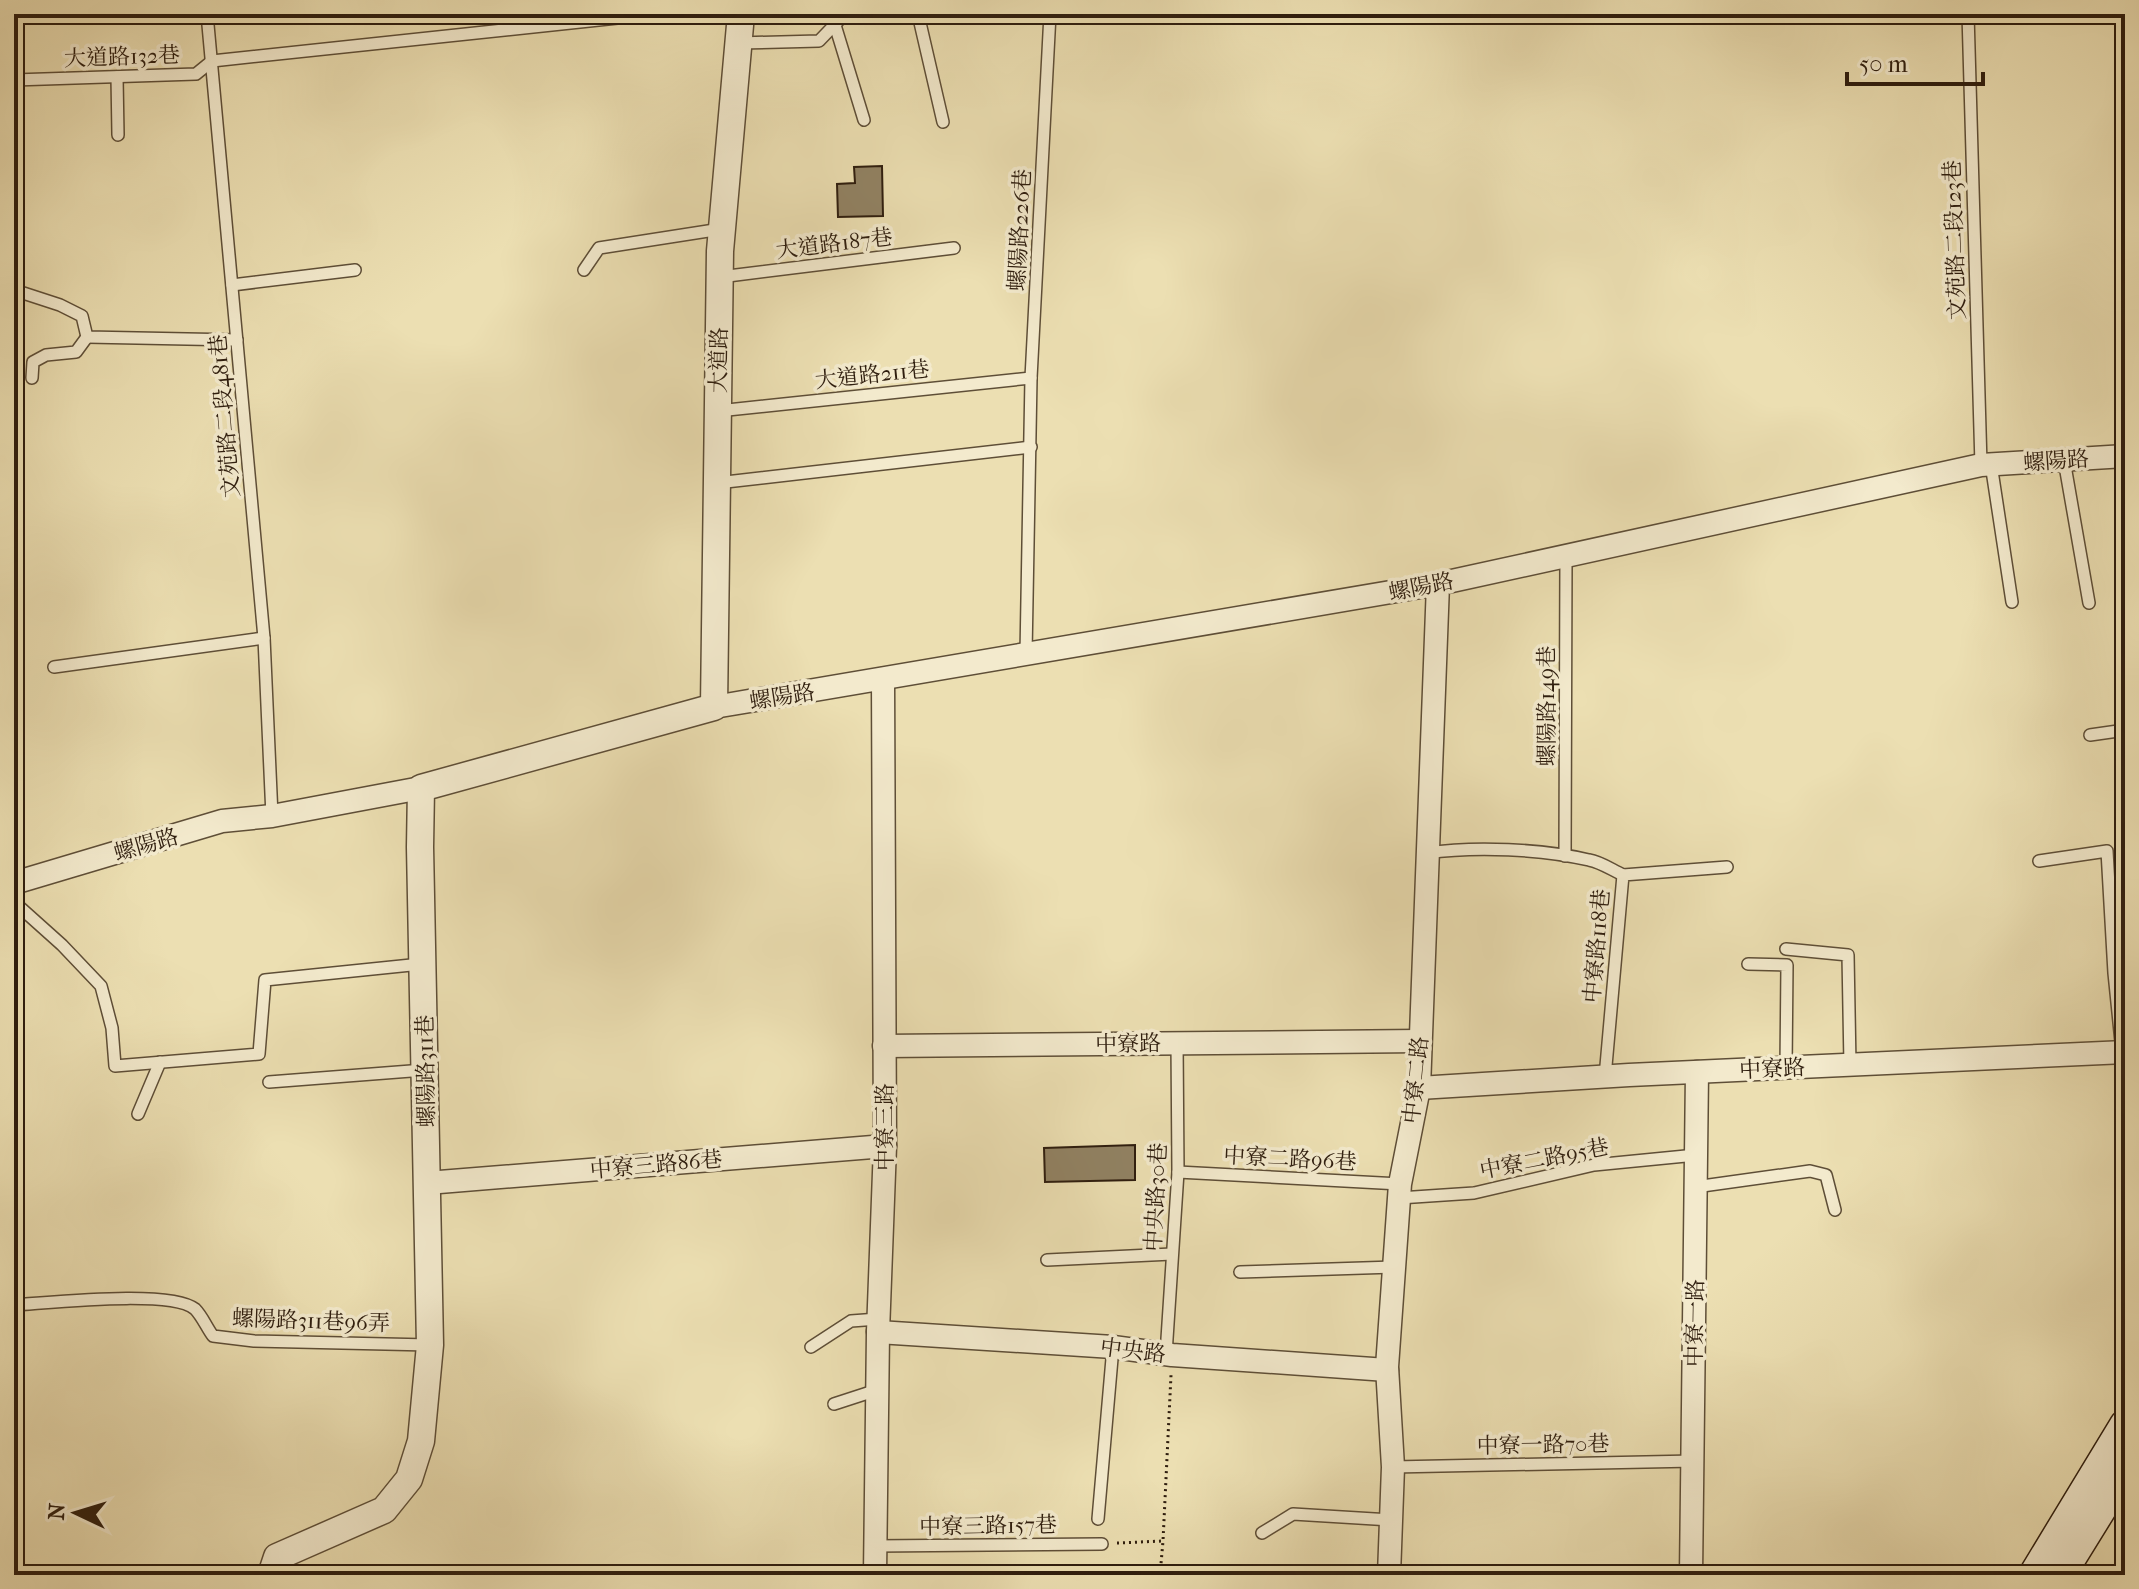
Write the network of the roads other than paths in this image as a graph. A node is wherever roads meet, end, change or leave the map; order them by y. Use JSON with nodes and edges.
{"nodes":[{"id":1,"x":207,"y":14,"type":"edge"},
{"id":2,"x":655,"y":14,"type":"edge"},
{"id":3,"x":741,"y":14,"type":"edge"},
{"id":4,"x":845,"y":14,"type":"edge"},
{"id":5,"x":918,"y":14,"type":"edge"},
{"id":6,"x":1004,"y":14,"type":"edge"},
{"id":7,"x":1968,"y":14,"type":"edge"},
{"id":8,"x":1050,"y":15,"type":"edge"},
{"id":9,"x":835,"y":25,"type":"junction"},
{"id":10,"x":738,"y":43,"type":"junction"},
{"id":11,"x":212,"y":61,"type":"junction"},
{"id":12,"x":117,"y":77,"type":"junction"},
{"id":13,"x":14,"y":80,"type":"edge"},
{"id":14,"x":864,"y":120,"type":"dead end"},
{"id":15,"x":943,"y":122,"type":"dead end"},
{"id":16,"x":118,"y":135,"type":"dead end"},
{"id":17,"x":722,"y":229,"type":"junction"},
{"id":18,"x":954,"y":248,"type":"dead end"},
{"id":19,"x":355,"y":270,"type":"dead end"},
{"id":20,"x":584,"y":270,"type":"dead end"},
{"id":21,"x":719,"y":277,"type":"junction"},
{"id":22,"x":232,"y":285,"type":"junction"},
{"id":23,"x":14,"y":290,"type":"edge"},
{"id":24,"x":87,"y":337,"type":"junction"},
{"id":25,"x":237,"y":340,"type":"junction"},
{"id":26,"x":32,"y":378,"type":"dead end"},
{"id":27,"x":1031,"y":378,"type":"junction"},
{"id":28,"x":718,"y":411,"type":"junction"},
{"id":29,"x":1031,"y":447,"type":"junction"},
{"id":30,"x":2125,"y":456,"type":"edge"},
{"id":31,"x":2064,"y":460,"type":"junction"},
{"id":32,"x":1986,"y":464,"type":"junction"},
{"id":33,"x":717,"y":484,"type":"junction"},
{"id":34,"x":1566,"y":556,"type":"junction"},
{"id":35,"x":1438,"y":584,"type":"junction"},
{"id":36,"x":2012,"y":602,"type":"dead end"},
{"id":37,"x":2089,"y":603,"type":"dead end"},
{"id":38,"x":264,"y":638,"type":"junction"},
{"id":39,"x":1026,"y":655,"type":"junction"},
{"id":40,"x":54,"y":667,"type":"dead end"},
{"id":41,"x":883,"y":679,"type":"junction"},
{"id":42,"x":714,"y":707,"type":"junction"},
{"id":43,"x":2125,"y":730,"type":"edge"},
{"id":44,"x":2090,"y":735,"type":"dead end"},
{"id":45,"x":421,"y":788,"type":"junction"},
{"id":46,"x":272,"y":816,"type":"junction"},
{"id":47,"x":1427,"y":853,"type":"junction"},
{"id":48,"x":1565,"y":856,"type":"junction"},
{"id":49,"x":2039,"y":861,"type":"dead end"},
{"id":50,"x":1727,"y":867,"type":"dead end"},
{"id":51,"x":1623,"y":875,"type":"junction"},
{"id":52,"x":14,"y":883,"type":"edge"},
{"id":53,"x":14,"y":902,"type":"edge"},
{"id":54,"x":1786,"y":949,"type":"dead end"},
{"id":55,"x":422,"y":964,"type":"junction"},
{"id":56,"x":1748,"y":964,"type":"dead end"},
{"id":57,"x":1420,"y":1041,"type":"junction"},
{"id":58,"x":1177,"y":1042,"type":"junction"},
{"id":59,"x":884,"y":1046,"type":"junction"},
{"id":60,"x":2124,"y":1052,"type":"edge"},
{"id":61,"x":160,"y":1062,"type":"junction"},
{"id":62,"x":1850,"y":1065,"type":"junction"},
{"id":63,"x":1786,"y":1068,"type":"junction"},
{"id":64,"x":425,"y":1070,"type":"junction"},
{"id":65,"x":1697,"y":1072,"type":"junction"},
{"id":66,"x":1605,"y":1077,"type":"junction"},
{"id":67,"x":269,"y":1082,"type":"dead end"},
{"id":68,"x":1419,"y":1088,"type":"junction"},
{"id":69,"x":138,"y":1114,"type":"dead end"},
{"id":70,"x":885,"y":1146,"type":"junction"},
{"id":71,"x":1696,"y":1155,"type":"junction"},
{"id":72,"x":1178,"y":1172,"type":"junction"},
{"id":73,"x":427,"y":1183,"type":"junction"},
{"id":74,"x":1695,"y":1187,"type":"junction"},
{"id":75,"x":1400,"y":1191,"type":"junction"},
{"id":76,"x":1835,"y":1210,"type":"dead end"},
{"id":77,"x":1172,"y":1254,"type":"junction"},
{"id":78,"x":1047,"y":1260,"type":"dead end"},
{"id":79,"x":1394,"y":1267,"type":"junction"},
{"id":80,"x":1240,"y":1272,"type":"dead end"},
{"id":81,"x":14,"y":1305,"type":"edge"},
{"id":82,"x":878,"y":1326,"type":"junction"},
{"id":83,"x":430,"y":1345,"type":"junction"},
{"id":84,"x":811,"y":1347,"type":"dead end"},
{"id":85,"x":1113,"y":1347,"type":"junction"},
{"id":86,"x":1169,"y":1354,"type":"junction"},
{"id":87,"x":1387,"y":1370,"type":"junction"},
{"id":88,"x":877,"y":1390,"type":"junction"},
{"id":89,"x":834,"y":1404,"type":"dead end"},
{"id":90,"x":2123,"y":1431,"type":"edge"},
{"id":91,"x":1694,"y":1461,"type":"junction"},
{"id":92,"x":1393,"y":1467,"type":"junction"},
{"id":93,"x":2125,"y":1470,"type":"edge"},
{"id":94,"x":1098,"y":1519,"type":"dead end"},
{"id":95,"x":1391,"y":1520,"type":"junction"},
{"id":96,"x":1262,"y":1533,"type":"dead end"},
{"id":97,"x":1102,"y":1544,"type":"road end"},
{"id":98,"x":875,"y":1546,"type":"junction"},
{"id":99,"x":271,"y":1575,"type":"edge"},
{"id":100,"x":875,"y":1575,"type":"edge"},
{"id":101,"x":1389,"y":1575,"type":"edge"},
{"id":102,"x":1691,"y":1575,"type":"edge"},
{"id":103,"x":2034,"y":1575,"type":"edge"},
{"id":104,"x":2060,"y":1575,"type":"edge"}],
"edges":[{"from":1,"to":11,"type":"lane","name":"文苑路二段481巷"},
{"from":2,"to":11,"type":"lane","name":"大道路132巷"},
{"from":3,"to":10,"type":"street","name":"大道路"},
{"from":4,"to":9,"type":"lane"},
{"from":5,"to":15,"type":"lane"},
{"from":6,"to":8,"type":"lane"},
{"from":7,"to":32,"type":"lane","name":"文苑路二段123巷"},
{"from":8,"to":27,"type":"lane","name":"螺陽路226巷"},
{"from":9,"to":10,"type":"lane"},
{"from":9,"to":14,"type":"lane"},
{"from":10,"to":17,"type":"street","name":"大道路"},
{"from":11,"to":12,"type":"lane","name":"大道路132巷"},
{"from":11,"to":22,"type":"lane","name":"文苑路二段481巷"},
{"from":12,"to":13,"type":"lane","name":"大道路132巷"},
{"from":12,"to":16,"type":"lane"},
{"from":17,"to":20,"type":"lane"},
{"from":17,"to":21,"type":"street","name":"大道路"},
{"from":18,"to":21,"type":"lane","name":"大道路187巷"},
{"from":19,"to":22,"type":"lane"},
{"from":21,"to":28,"type":"street","name":"大道路"},
{"from":22,"to":25,"type":"lane","name":"文苑路二段481巷"},
{"from":23,"to":24,"type":"lane"},
{"from":24,"to":25,"type":"lane"},
{"from":24,"to":26,"type":"lane"},
{"from":25,"to":38,"type":"lane","name":"文苑路二段481巷"},
{"from":27,"to":28,"type":"lane","name":"大道路211巷"},
{"from":27,"to":29,"type":"lane","name":"螺陽路226巷"},
{"from":28,"to":33,"type":"street","name":"大道路"},
{"from":29,"to":33,"type":"lane"},
{"from":29,"to":39,"type":"lane","name":"螺陽路226巷"},
{"from":30,"to":31,"type":"street","name":"螺陽路"},
{"from":31,"to":32,"type":"street","name":"螺陽路"},
{"from":31,"to":37,"type":"lane"},
{"from":32,"to":34,"type":"street","name":"螺陽路"},
{"from":32,"to":36,"type":"lane","name":"文苑路二段123巷"},
{"from":33,"to":42,"type":"street","name":"大道路"},
{"from":34,"to":35,"type":"street","name":"螺陽路"},
{"from":34,"to":48,"type":"lane","name":"螺陽路149巷"},
{"from":35,"to":39,"type":"street","name":"螺陽路"},
{"from":35,"to":47,"type":"street","name":"中寮二路"},
{"from":38,"to":40,"type":"lane"},
{"from":38,"to":46,"type":"lane","name":"文苑路二段481巷"},
{"from":39,"to":41,"type":"street","name":"螺陽路"},
{"from":41,"to":42,"type":"street","name":"螺陽路"},
{"from":41,"to":59,"type":"street","name":"中寮三路"},
{"from":42,"to":45,"type":"street"},
{"from":43,"to":44,"type":"lane"},
{"from":45,"to":46,"type":"street","name":"螺陽路"},
{"from":45,"to":55,"type":"street","name":"螺陽路311巷"},
{"from":46,"to":52,"type":"street","name":"螺陽路"},
{"from":47,"to":48,"type":"lane"},
{"from":47,"to":57,"type":"street","name":"中寮二路"},
{"from":48,"to":51,"type":"lane"},
{"from":49,"to":60,"type":"lane"},
{"from":50,"to":51,"type":"lane","name":"中寮路118巷"},
{"from":51,"to":66,"type":"lane","name":"中寮路118巷"},
{"from":53,"to":61,"type":"lane"},
{"from":54,"to":62,"type":"lane"},
{"from":55,"to":61,"type":"lane"},
{"from":55,"to":64,"type":"street","name":"螺陽路311巷"},
{"from":56,"to":63,"type":"lane"},
{"from":57,"to":58,"type":"street","name":"中寮路"},
{"from":57,"to":68,"type":"street","name":"中寮二路"},
{"from":58,"to":59,"type":"street","name":"中寮路"},
{"from":58,"to":72,"type":"lane","name":"中央路30巷"},
{"from":59,"to":70,"type":"street","name":"中寮三路"},
{"from":60,"to":62,"type":"street","name":"中寮路"},
{"from":61,"to":69,"type":"lane"},
{"from":62,"to":63,"type":"street","name":"中寮路"},
{"from":63,"to":65,"type":"street","name":"中寮路"},
{"from":64,"to":67,"type":"lane"},
{"from":64,"to":73,"type":"street","name":"螺陽路311巷"},
{"from":65,"to":66,"type":"street","name":"中寮路"},
{"from":65,"to":71,"type":"street","name":"中寮一路"},
{"from":66,"to":68,"type":"street","name":"中寮路"},
{"from":68,"to":75,"type":"street","name":"中寮二路"},
{"from":70,"to":73,"type":"street","name":"中寮三路86巷"},
{"from":70,"to":82,"type":"street","name":"中寮三路"},
{"from":71,"to":74,"type":"street","name":"中寮一路"},
{"from":71,"to":75,"type":"lane","name":"中寮二路95巷"},
{"from":72,"to":75,"type":"lane","name":"中寮二路96巷"},
{"from":72,"to":77,"type":"lane","name":"中央路30巷"},
{"from":73,"to":83,"type":"street","name":"螺陽路311巷"},
{"from":74,"to":76,"type":"lane"},
{"from":74,"to":91,"type":"street","name":"中寮一路"},
{"from":75,"to":79,"type":"street","name":"中寮二路"},
{"from":77,"to":78,"type":"lane"},
{"from":77,"to":86,"type":"lane","name":"中央路30巷"},
{"from":79,"to":80,"type":"lane"},
{"from":79,"to":87,"type":"street","name":"中寮二路"},
{"from":81,"to":83,"type":"lane","name":"螺陽路311巷96弄"},
{"from":82,"to":84,"type":"lane"},
{"from":82,"to":85,"type":"street","name":"中央路"},
{"from":82,"to":88,"type":"street","name":"中寮三路"},
{"from":83,"to":99,"type":"street","name":"螺陽路311巷"},
{"from":85,"to":86,"type":"street","name":"中央路"},
{"from":85,"to":94,"type":"lane"},
{"from":86,"to":87,"type":"street","name":"中央路"},
{"from":87,"to":92,"type":"street","name":"中寮二路"},
{"from":88,"to":89,"type":"lane"},
{"from":88,"to":98,"type":"street","name":"中寮三路"},
{"from":90,"to":103,"type":"main road"},
{"from":91,"to":92,"type":"lane","name":"中寮一路70巷"},
{"from":91,"to":102,"type":"street","name":"中寮一路"},
{"from":92,"to":95,"type":"street","name":"中寮二路"},
{"from":93,"to":104,"type":"main road"},
{"from":95,"to":96,"type":"lane"},
{"from":95,"to":101,"type":"street","name":"中寮二路"},
{"from":97,"to":98,"type":"lane","name":"中寮三路157巷"},
{"from":98,"to":100,"type":"street","name":"中寮三路"}]}
